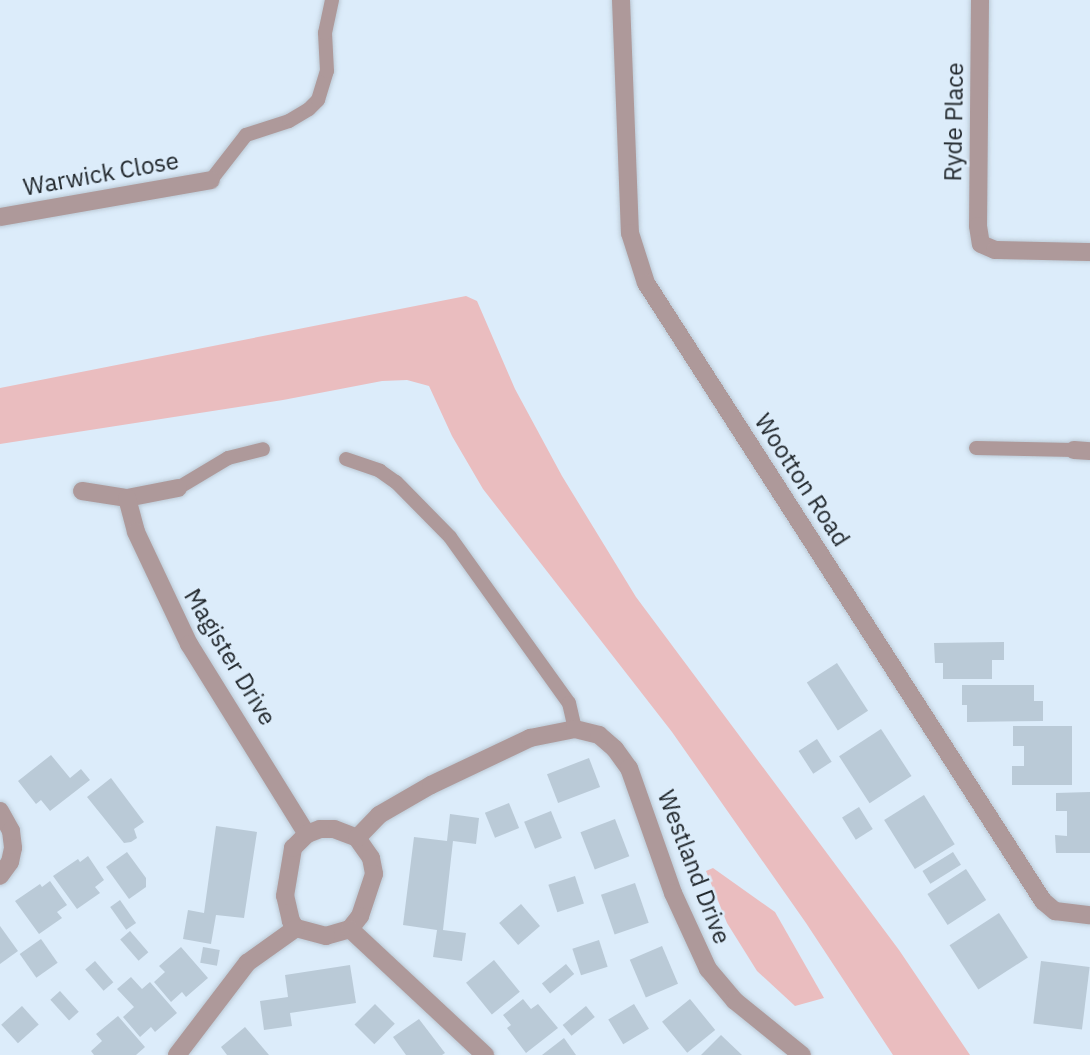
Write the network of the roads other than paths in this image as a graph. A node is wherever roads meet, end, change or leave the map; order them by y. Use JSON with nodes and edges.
{"nodes":[{"id":1,"x":332,"y":0,"type":"edge"},
{"id":2,"x":621,"y":0,"type":"edge"},
{"id":3,"x":980,"y":0,"type":"edge"},
{"id":4,"x":211,"y":180,"type":"joint"},
{"id":5,"x":0,"y":217,"type":"edge"},
{"id":6,"x":1090,"y":252,"type":"edge"},
{"id":7,"x":976,"y":448,"type":"dead end"},
{"id":8,"x":263,"y":449,"type":"dead end"},
{"id":9,"x":1082,"y":451,"type":"edge"},
{"id":10,"x":346,"y":459,"type":"dead end"},
{"id":11,"x":178,"y":488,"type":"joint"},
{"id":12,"x":82,"y":491,"type":"dead end"},
{"id":13,"x":127,"y":498,"type":"junction"},
{"id":14,"x":575,"y":729,"type":"junction"},
{"id":15,"x":0,"y":811,"type":"edge"},
{"id":16,"x":307,"y":834,"type":"junction"},
{"id":17,"x":358,"y":838,"type":"junction"},
{"id":18,"x":0,"y":876,"type":"edge"},
{"id":19,"x":1090,"y":915,"type":"edge"},
{"id":20,"x":296,"y":928,"type":"junction"},
{"id":21,"x":350,"y":929,"type":"junction"},
{"id":22,"x":181,"y":1054,"type":"edge"},
{"id":23,"x":485,"y":1055,"type":"edge"},
{"id":24,"x":802,"y":1055,"type":"edge"}],
"edges":[{"from":1,"to":4,"type":"lane"},
{"from":2,"to":19,"type":"street","name":"Wootton Road"},
{"from":3,"to":6,"type":"street","name":"Ryde Place"},
{"from":4,"to":5,"type":"street","name":"Warwick Close"},
{"from":7,"to":9,"type":"lane"},
{"from":8,"to":11,"type":"lane"},
{"from":10,"to":14,"type":"lane"},
{"from":11,"to":13,"type":"street"},
{"from":12,"to":13,"type":"street"},
{"from":13,"to":16,"type":"street","name":"Magister Drive"},
{"from":14,"to":17,"type":"street"},
{"from":14,"to":24,"type":"street","name":"Westland Drive"},
{"from":15,"to":18,"type":"street"},
{"from":16,"to":17,"type":"street"},
{"from":16,"to":20,"type":"street"},
{"from":17,"to":21,"type":"street"},
{"from":20,"to":21,"type":"street"},
{"from":20,"to":22,"type":"street"},
{"from":21,"to":23,"type":"street"}]}
